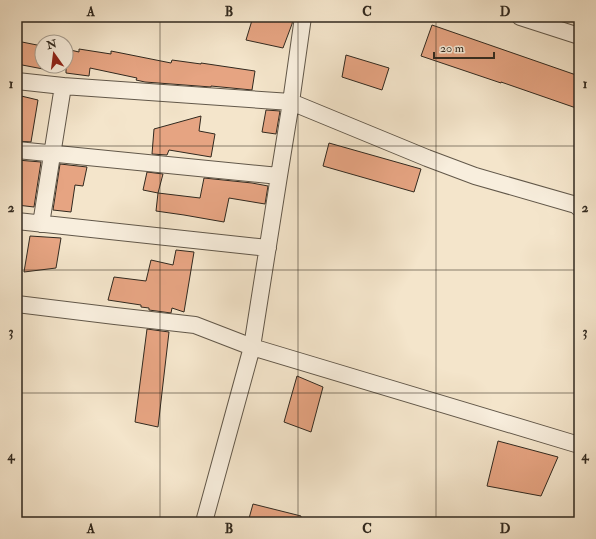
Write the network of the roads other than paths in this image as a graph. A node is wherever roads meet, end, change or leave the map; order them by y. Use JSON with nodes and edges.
{"nodes":[{"id":1,"x":302,"y":17,"type":"edge"},
{"id":2,"x":520,"y":17,"type":"edge"},
{"id":3,"x":579,"y":36,"type":"edge"},
{"id":4,"x":17,"y":81,"type":"edge"},
{"id":5,"x":63,"y":86,"type":"junction"},
{"id":6,"x":291,"y":102,"type":"junction"},
{"id":7,"x":17,"y":150,"type":"edge"},
{"id":8,"x":52,"y":153,"type":"junction"},
{"id":9,"x":279,"y":176,"type":"junction"},
{"id":10,"x":579,"y":208,"type":"edge"},
{"id":11,"x":17,"y":221,"type":"edge"},
{"id":12,"x":41,"y":224,"type":"junction"},
{"id":13,"x":268,"y":248,"type":"junction"},
{"id":14,"x":17,"y":304,"type":"edge"},
{"id":15,"x":252,"y":347,"type":"junction"},
{"id":16,"x":579,"y":445,"type":"edge"},
{"id":17,"x":204,"y":522,"type":"edge"}],
"edges":[{"from":1,"to":6,"type":"street"},
{"from":2,"to":3,"type":"street"},
{"from":4,"to":5,"type":"street"},
{"from":5,"to":6,"type":"street"},
{"from":5,"to":8,"type":"street"},
{"from":6,"to":9,"type":"street"},
{"from":6,"to":10,"type":"street"},
{"from":7,"to":8,"type":"street"},
{"from":8,"to":9,"type":"street"},
{"from":8,"to":12,"type":"street"},
{"from":9,"to":13,"type":"street"},
{"from":11,"to":12,"type":"street"},
{"from":12,"to":13,"type":"street"},
{"from":13,"to":15,"type":"street"},
{"from":14,"to":15,"type":"street"},
{"from":15,"to":16,"type":"street"},
{"from":15,"to":17,"type":"street"}]}
